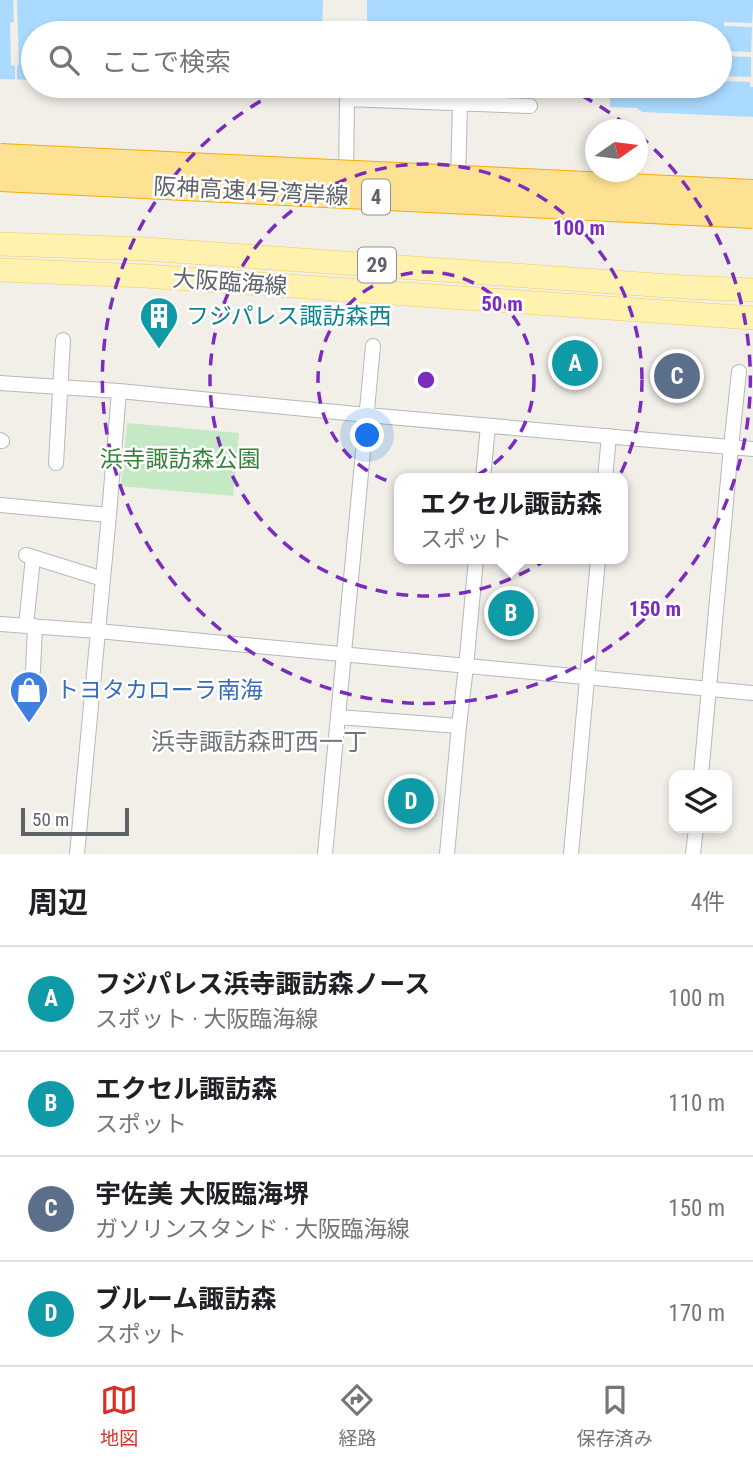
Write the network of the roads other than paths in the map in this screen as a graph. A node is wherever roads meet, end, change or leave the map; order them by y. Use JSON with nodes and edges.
{"nodes":[{"id":1,"x":460,"y":103,"type":"junction"},
{"id":2,"x":530,"y":106,"type":"dead end"},
{"id":3,"x":0,"y":157,"type":"edge"},
{"id":4,"x":0,"y":178,"type":"edge"},
{"id":5,"x":753,"y":193,"type":"edge"},
{"id":6,"x":457,"y":213,"type":"junction"},
{"id":7,"x":753,"y":215,"type":"edge"},
{"id":8,"x":753,"y":228,"type":"edge"},
{"id":9,"x":0,"y":244,"type":"edge"},
{"id":10,"x":0,"y":270,"type":"edge"},
{"id":11,"x":753,"y":290,"type":"edge"},
{"id":12,"x":753,"y":318,"type":"edge"},
{"id":13,"x":63,"y":340,"type":"dead end"},
{"id":14,"x":373,"y":346,"type":"dead end"},
{"id":15,"x":739,"y":372,"type":"dead end"},
{"id":16,"x":0,"y":383,"type":"edge"},
{"id":17,"x":60,"y":387,"type":"junction"},
{"id":18,"x":119,"y":391,"type":"junction"},
{"id":19,"x":367,"y":415,"type":"junction"},
{"id":20,"x":488,"y":426,"type":"junction"},
{"id":21,"x":609,"y":436,"type":"junction"},
{"id":22,"x":731,"y":447,"type":"junction"},
{"id":23,"x":753,"y":449,"type":"edge"},
{"id":24,"x":56,"y":463,"type":"dead end"},
{"id":25,"x":483,"y":473,"type":"edge"},
{"id":26,"x":605,"y":473,"type":"edge"},
{"id":27,"x":0,"y":505,"type":"edge"},
{"id":28,"x":110,"y":514,"type":"junction"},
{"id":29,"x":476,"y":564,"type":"edge"},
{"id":30,"x":598,"y":564,"type":"edge"},
{"id":31,"x":103,"y":579,"type":"junction"},
{"id":32,"x":0,"y":624,"type":"edge"},
{"id":33,"x":31,"y":626,"type":"junction"},
{"id":34,"x":98,"y":631,"type":"junction"},
{"id":35,"x":343,"y":655,"type":"junction"},
{"id":36,"x":467,"y":667,"type":"junction"},
{"id":37,"x":33,"y":671,"type":"dead end"},
{"id":38,"x":588,"y":678,"type":"junction"},
{"id":39,"x":709,"y":690,"type":"junction"},
{"id":40,"x":753,"y":693,"type":"edge"},
{"id":41,"x":338,"y":716,"type":"junction"},
{"id":42,"x":459,"y":726,"type":"junction"},
{"id":43,"x":701,"y":770,"type":"edge"},
{"id":44,"x":695,"y":833,"type":"edge"},
{"id":45,"x":78,"y":854,"type":"edge"},
{"id":46,"x":326,"y":854,"type":"edge"},
{"id":47,"x":447,"y":854,"type":"edge"},
{"id":48,"x":571,"y":854,"type":"edge"},
{"id":49,"x":693,"y":854,"type":"edge"}],
"edges":[{"from":1,"to":2,"type":"street"},
{"from":1,"to":6,"type":"street"},
{"from":1,"to":6,"type":"street"},
{"from":3,"to":5,"type":"highway","name":"阪神高速4号湾岸線","number":"4","bridge":true},
{"from":4,"to":7,"type":"highway","name":"阪神高速4号湾岸線","number":"4","bridge":true},
{"from":6,"to":8,"type":"street"},
{"from":9,"to":11,"type":"main road","name":"大阪臨海線","number":"29"},
{"from":10,"to":12,"type":"main road","name":"大阪臨海線","number":"29"},
{"from":13,"to":17,"type":"street"},
{"from":14,"to":19,"type":"street"},
{"from":15,"to":22,"type":"street"},
{"from":16,"to":17,"type":"street"},
{"from":17,"to":18,"type":"street"},
{"from":17,"to":24,"type":"street"},
{"from":18,"to":19,"type":"street"},
{"from":18,"to":28,"type":"street"},
{"from":19,"to":20,"type":"street"},
{"from":19,"to":35,"type":"street"},
{"from":20,"to":21,"type":"street"},
{"from":20,"to":25,"type":"street"},
{"from":21,"to":22,"type":"street"},
{"from":21,"to":26,"type":"street"},
{"from":22,"to":23,"type":"street"},
{"from":22,"to":39,"type":"street"},
{"from":27,"to":28,"type":"street"},
{"from":28,"to":31,"type":"street"},
{"from":29,"to":36,"type":"street"},
{"from":30,"to":38,"type":"street"},
{"from":31,"to":33,"type":"street"},
{"from":31,"to":34,"type":"street"},
{"from":32,"to":33,"type":"street"},
{"from":33,"to":34,"type":"street"},
{"from":33,"to":37,"type":"street"},
{"from":34,"to":35,"type":"street"},
{"from":34,"to":45,"type":"street"},
{"from":35,"to":36,"type":"street"},
{"from":35,"to":41,"type":"street"},
{"from":36,"to":38,"type":"street"},
{"from":36,"to":42,"type":"street"},
{"from":38,"to":39,"type":"street"},
{"from":38,"to":48,"type":"street"},
{"from":39,"to":40,"type":"street"},
{"from":39,"to":43,"type":"street"},
{"from":41,"to":42,"type":"street"},
{"from":41,"to":46,"type":"street"},
{"from":42,"to":47,"type":"street"},
{"from":44,"to":49,"type":"street"}]}
